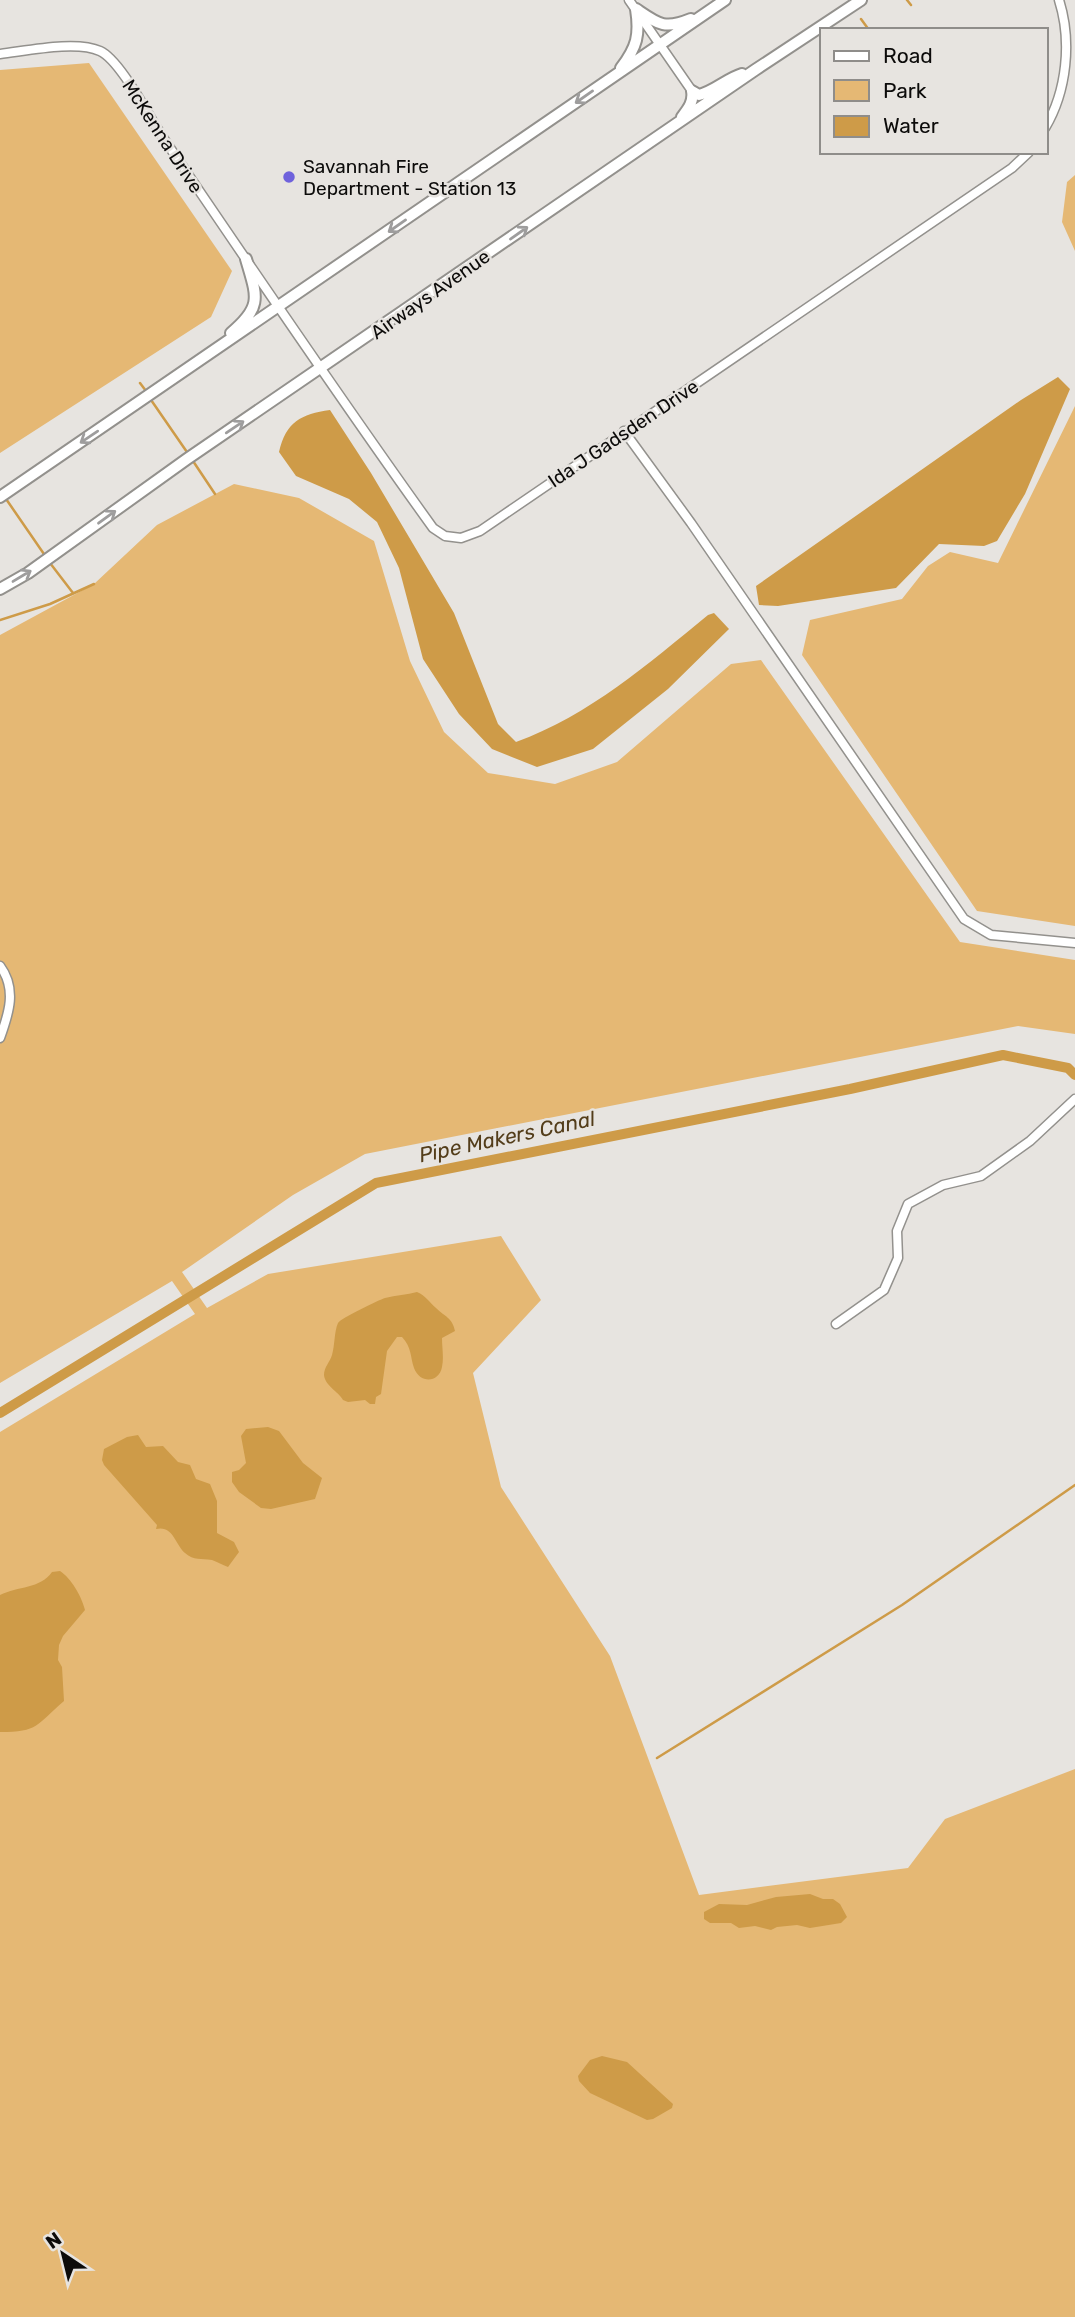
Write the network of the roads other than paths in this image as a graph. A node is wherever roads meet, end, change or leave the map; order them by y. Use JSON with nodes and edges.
{"nodes":[{"id":1,"x":725,"y":0,"type":"edge"},
{"id":2,"x":861,"y":0,"type":"edge"},
{"id":3,"x":1059,"y":0,"type":"edge"},
{"id":4,"x":633,"y":5,"type":"edge"},
{"id":5,"x":706,"y":13,"type":"junction"},
{"id":6,"x":661,"y":45,"type":"junction"},
{"id":7,"x":0,"y":54,"type":"edge"},
{"id":8,"x":755,"y":70,"type":"junction"},
{"id":9,"x":615,"y":75,"type":"junction"},
{"id":10,"x":692,"y":91,"type":"junction"},
{"id":11,"x":675,"y":125,"type":"junction"},
{"id":12,"x":1047,"y":125,"type":"edge"},
{"id":13,"x":1027,"y":154,"type":"edge"},
{"id":14,"x":246,"y":260,"type":"junction"},
{"id":15,"x":278,"y":307,"type":"junction"},
{"id":16,"x":194,"y":366,"type":"junction"},
{"id":17,"x":322,"y":369,"type":"junction"},
{"id":18,"x":624,"y":431,"type":"junction"},
{"id":19,"x":4,"y":495,"type":"edge"},
{"id":20,"x":0,"y":589,"type":"edge"},
{"id":21,"x":1075,"y":943,"type":"edge"},
{"id":22,"x":0,"y":966,"type":"edge"},
{"id":23,"x":0,"y":1038,"type":"edge"},
{"id":24,"x":1074,"y":1100,"type":"edge"},
{"id":25,"x":836,"y":1324,"type":"dead end"}],
"edges":[{"from":1,"to":5,"type":"main road"},
{"from":2,"to":8,"type":"main road","name":"Airways Avenue"},
{"from":3,"to":12,"type":"street"},
{"from":4,"to":5,"type":"main road"},
{"from":4,"to":6,"type":"street"},
{"from":4,"to":9,"type":"main road"},
{"from":5,"to":6,"type":"main road"},
{"from":6,"to":9,"type":"main road"},
{"from":6,"to":10,"type":"street"},
{"from":7,"to":14,"type":"street","name":"McKenna Drive"},
{"from":8,"to":10,"type":"main road"},
{"from":8,"to":11,"type":"main road","name":"Airways Avenue"},
{"from":9,"to":15,"type":"main road","one_way":true},
{"from":10,"to":11,"type":"main road"},
{"from":17,"to":11,"type":"main road","name":"Airways Avenue","one_way":true},
{"from":13,"to":18,"type":"street","name":"Ida J Gadsden Drive"},
{"from":14,"to":15,"type":"street","name":"McKenna Drive"},
{"from":14,"to":16,"type":"main road"},
{"from":15,"to":16,"type":"main road"},
{"from":15,"to":17,"type":"street","name":"Ida J Gadsden Drive"},
{"from":16,"to":19,"type":"main road","one_way":true},
{"from":17,"to":18,"type":"street","name":"Ida J Gadsden Drive"},
{"from":20,"to":17,"type":"main road","name":"Airways Avenue","one_way":true},
{"from":18,"to":21,"type":"street"},
{"from":22,"to":23,"type":"street"},
{"from":24,"to":25,"type":"street"}]}
